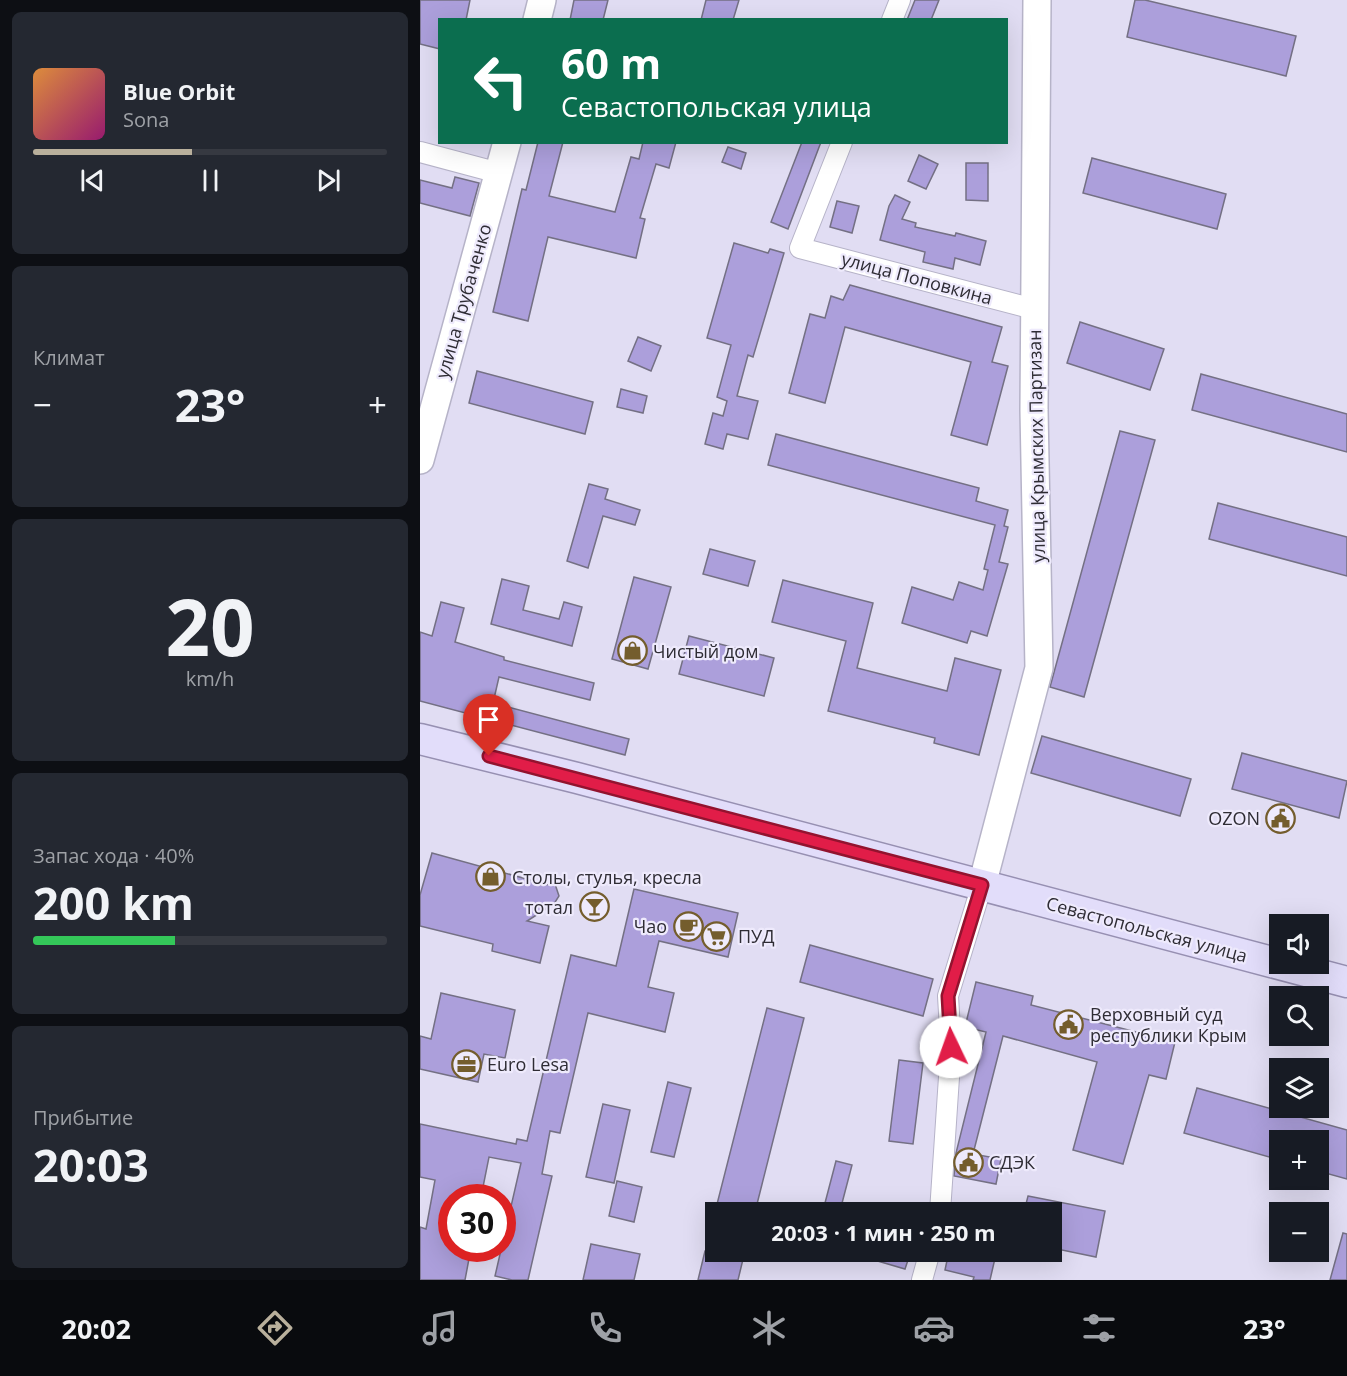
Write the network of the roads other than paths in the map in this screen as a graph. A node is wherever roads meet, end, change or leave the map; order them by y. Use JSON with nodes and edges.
{"nodes":[{"id":1,"x":542,"y":0,"type":"edge"},
{"id":2,"x":900,"y":0,"type":"edge"},
{"id":3,"x":1037,"y":0,"type":"edge"},
{"id":4,"x":538,"y":18,"type":"edge"},
{"id":5,"x":893,"y":18,"type":"edge"},
{"id":6,"x":506,"y":144,"type":"edge"},
{"id":7,"x":841,"y":144,"type":"edge"},
{"id":8,"x":420,"y":152,"type":"edge"},
{"id":9,"x":499,"y":173,"type":"junction"},
{"id":10,"x":1035,"y":309,"type":"junction"},
{"id":11,"x":420,"y":460,"type":"edge"},
{"id":12,"x":420,"y":739,"type":"edge"},
{"id":13,"x":982,"y":885,"type":"junction"},
{"id":14,"x":1347,"y":982,"type":"edge"},
{"id":15,"x":941,"y":1202,"type":"edge"},
{"id":16,"x":927,"y":1262,"type":"edge"},
{"id":17,"x":922,"y":1280,"type":"edge"}],
"edges":[{"from":1,"to":4,"type":"main road"},
{"from":2,"to":5,"type":"street"},
{"from":3,"to":10,"type":"main road","name":"улица Крымских Партизан"},
{"from":6,"to":9,"type":"main road","name":"улица Трубаченко"},
{"from":7,"to":10,"type":"street","name":"улица Поповкина"},
{"from":8,"to":9,"type":"street"},
{"from":9,"to":11,"type":"main road","name":"улица Трубаченко"},
{"from":10,"to":13,"type":"main road","name":"улица Крымских Партизан"},
{"from":12,"to":13,"type":"main road","name":"Севастопольская улица"},
{"from":13,"to":14,"type":"main road","name":"Севастопольская улица"},
{"from":13,"to":15,"type":"street"},
{"from":16,"to":17,"type":"street"}]}
